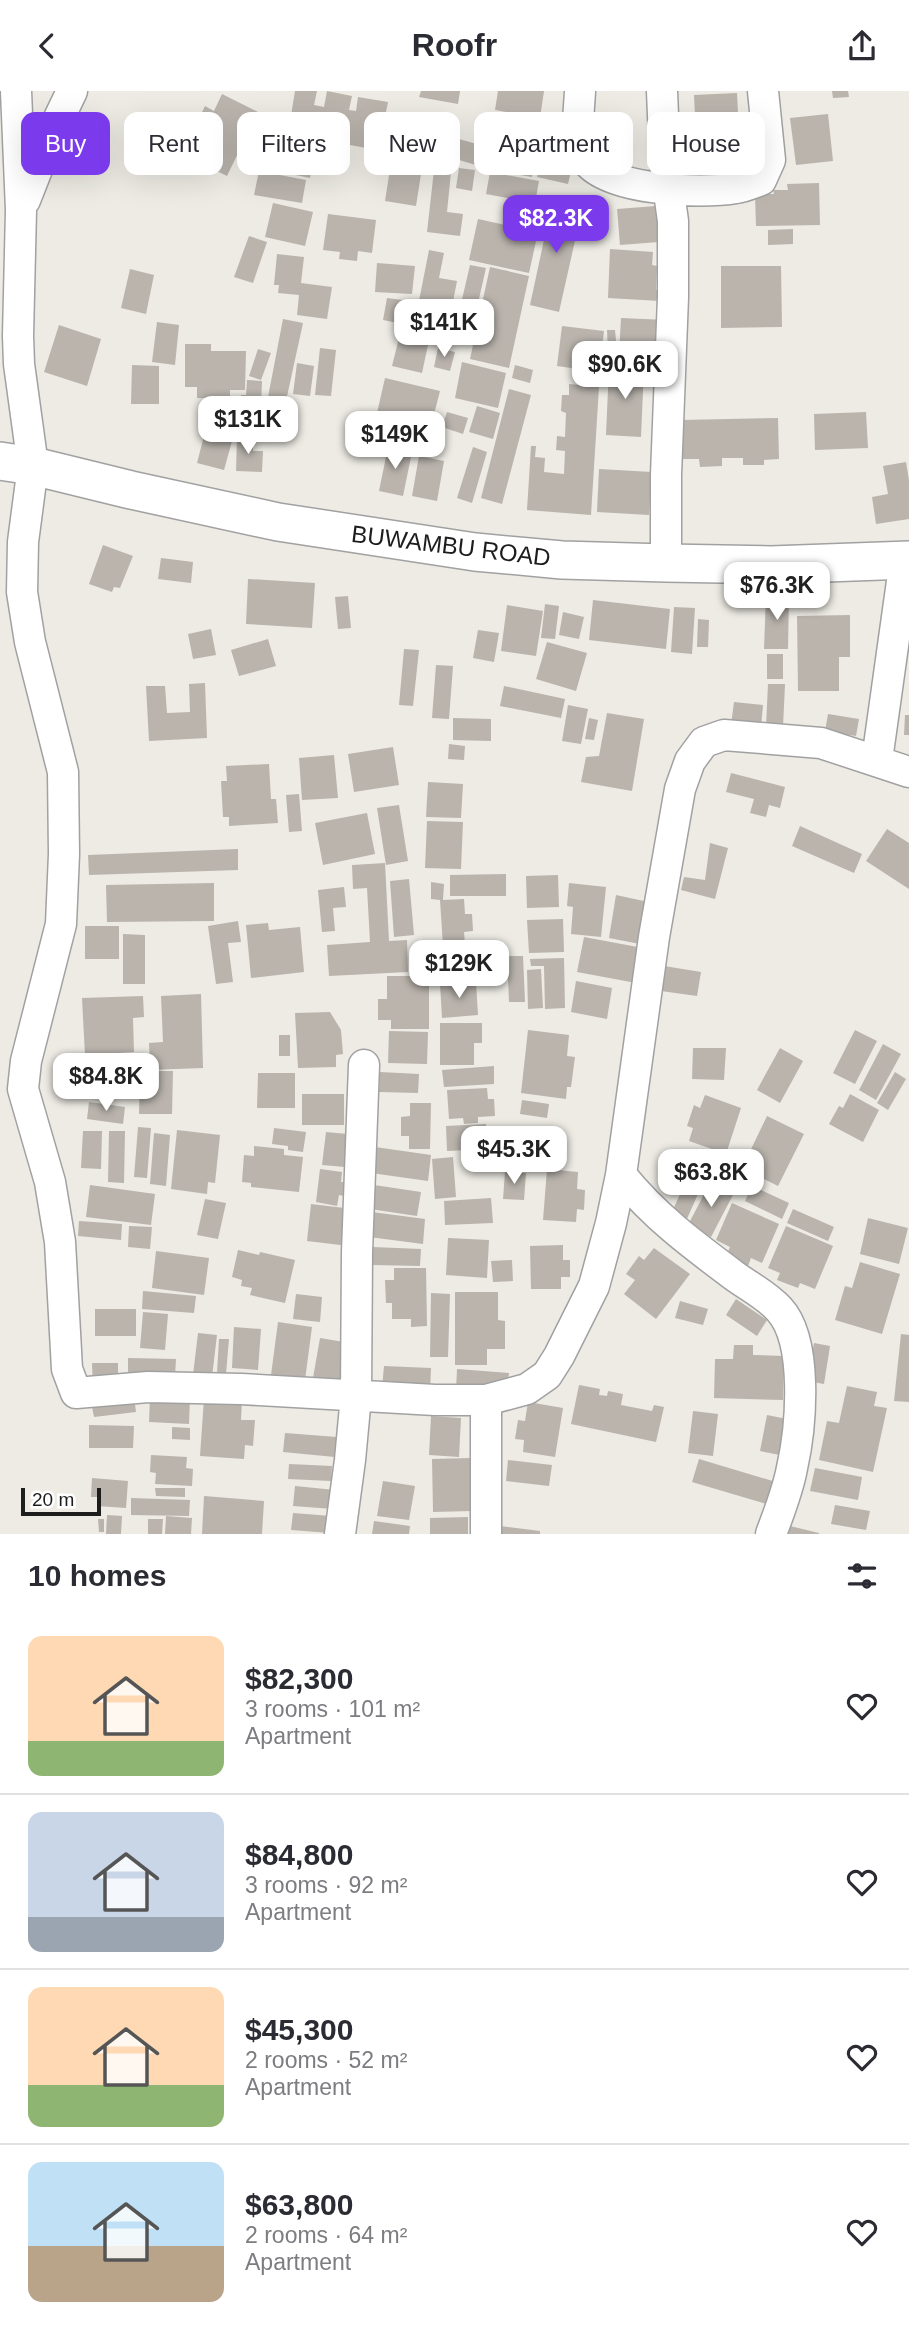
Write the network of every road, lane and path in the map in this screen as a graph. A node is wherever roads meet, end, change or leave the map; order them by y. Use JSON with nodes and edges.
{"nodes":[{"id":1,"x":72,"y":91,"type":"edge"},
{"id":2,"x":580,"y":91,"type":"edge"},
{"id":3,"x":662,"y":91,"type":"edge"},
{"id":4,"x":763,"y":91,"type":"edge"},
{"id":5,"x":16,"y":93,"type":"edge"},
{"id":6,"x":46,"y":112,"type":"edge"},
{"id":7,"x":63,"y":112,"type":"edge"},
{"id":8,"x":35,"y":175,"type":"edge"},
{"id":9,"x":669,"y":189,"type":"junction"},
{"id":10,"x":22,"y":210,"type":"junction"},
{"id":11,"x":16,"y":463,"type":"edge"},
{"id":12,"x":907,"y":560,"type":"edge"},
{"id":13,"x":666,"y":563,"type":"junction"},
{"id":14,"x":877,"y":760,"type":"junction"},
{"id":15,"x":909,"y":772,"type":"edge"},
{"id":16,"x":364,"y":1065,"type":"dead end"},
{"id":17,"x":621,"y":1175,"type":"junction"},
{"id":18,"x":356,"y":1396,"type":"junction"},
{"id":19,"x":486,"y":1400,"type":"junction"},
{"id":20,"x":340,"y":1534,"type":"edge"},
{"id":21,"x":486,"y":1534,"type":"edge"},
{"id":22,"x":771,"y":1534,"type":"edge"}],
"edges":[{"from":1,"to":7,"type":"street"},
{"from":2,"to":9,"type":"street"},
{"from":3,"to":9,"type":"street"},
{"from":4,"to":9,"type":"street"},
{"from":5,"to":6,"type":"street"},
{"from":5,"to":10,"type":"street"},
{"from":8,"to":10,"type":"street"},
{"from":9,"to":13,"type":"street"},
{"from":10,"to":11,"type":"street"},
{"from":11,"to":13,"type":"street","name":"BUWAMBU ROAD"},
{"from":11,"to":18,"type":"street"},
{"from":12,"to":13,"type":"street","name":"BUWAMBU ROAD"},
{"from":12,"to":14,"type":"street"},
{"from":14,"to":15,"type":"street"},
{"from":14,"to":17,"type":"street"},
{"from":16,"to":18,"type":"street"},
{"from":17,"to":19,"type":"street"},
{"from":17,"to":22,"type":"street"},
{"from":18,"to":19,"type":"street"},
{"from":18,"to":20,"type":"street"},
{"from":19,"to":21,"type":"street"}]}
